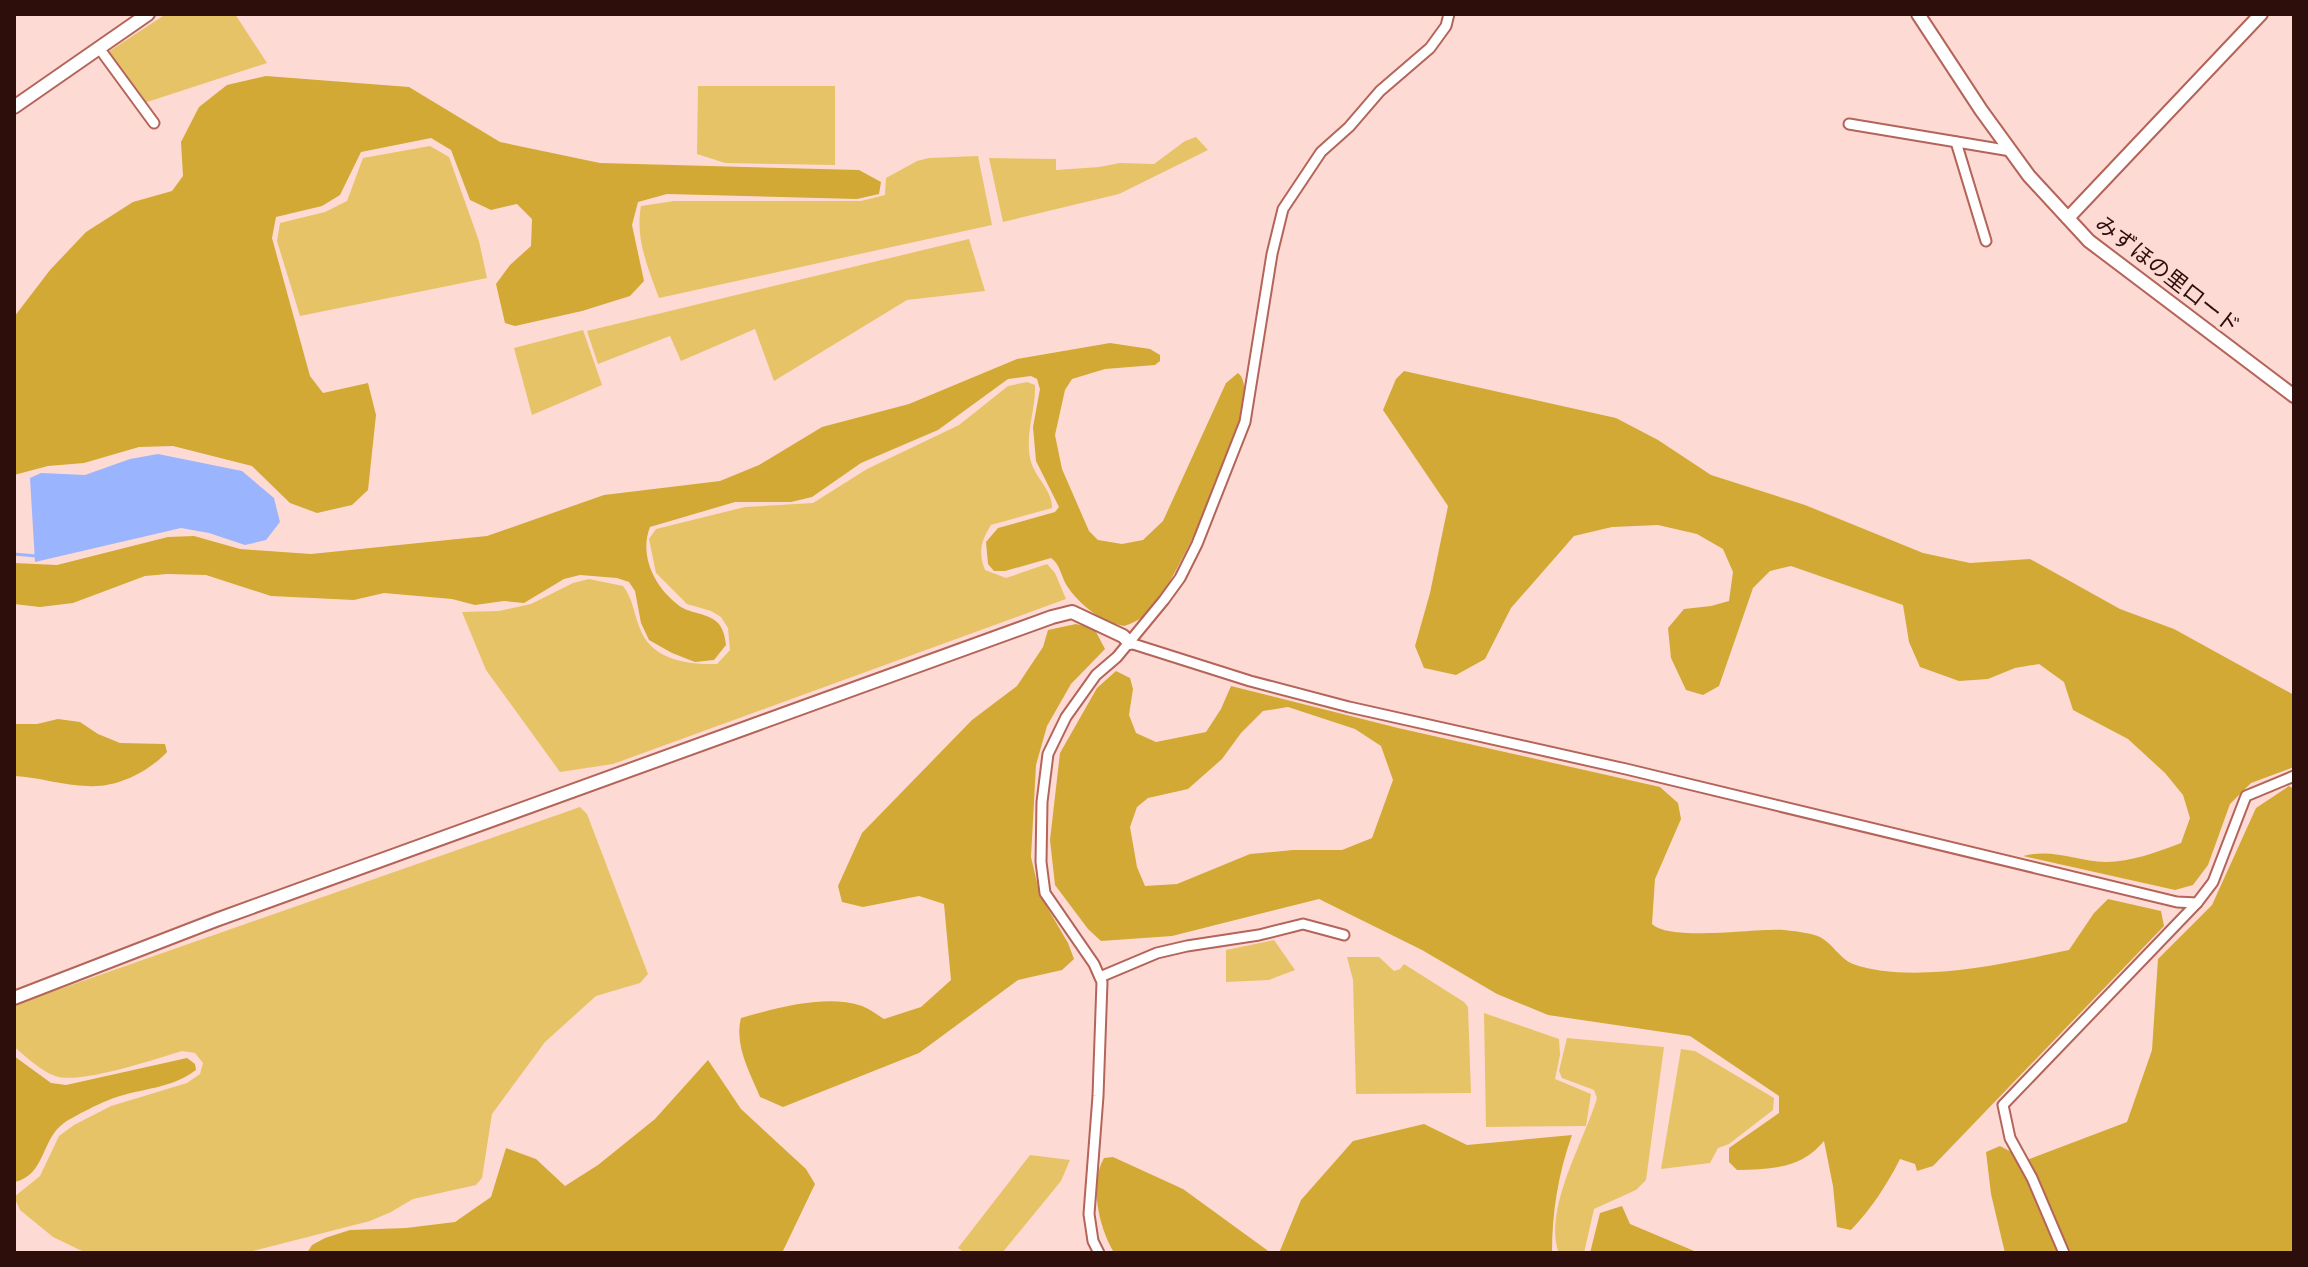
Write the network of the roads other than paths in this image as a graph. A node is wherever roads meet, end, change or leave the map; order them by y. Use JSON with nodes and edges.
{"nodes":[{"id":1,"x":148,"y":14,"type":"edge"},
{"id":2,"x":1449,"y":14,"type":"edge"},
{"id":3,"x":1918,"y":14,"type":"edge"},
{"id":4,"x":2261,"y":14,"type":"edge"},
{"id":5,"x":99,"y":48,"type":"junction"},
{"id":6,"x":14,"y":107,"type":"edge"},
{"id":7,"x":154,"y":123,"type":"dead end"},
{"id":8,"x":1849,"y":124,"type":"dead end"},
{"id":9,"x":1956,"y":142,"type":"junction"},
{"id":10,"x":2011,"y":151,"type":"junction"},
{"id":11,"x":2068,"y":218,"type":"junction"},
{"id":12,"x":1986,"y":241,"type":"dead end"},
{"id":13,"x":2294,"y":396,"type":"edge"},
{"id":14,"x":1130,"y":643,"type":"junction"},
{"id":15,"x":2294,"y":776,"type":"edge"},
{"id":16,"x":2197,"y":903,"type":"junction"},
{"id":17,"x":1344,"y":935,"type":"dead end"},
{"id":18,"x":1100,"y":977,"type":"junction"},
{"id":19,"x":14,"y":998,"type":"edge"},
{"id":20,"x":1099,"y":1253,"type":"edge"},
{"id":21,"x":2064,"y":1253,"type":"edge"}],
"edges":[{"from":1,"to":5,"type":"street"},
{"from":2,"to":14,"type":"street"},
{"from":3,"to":10,"type":"street","name":"みずほの里ロード"},
{"from":4,"to":11,"type":"street"},
{"from":5,"to":6,"type":"street"},
{"from":5,"to":7,"type":"street"},
{"from":8,"to":9,"type":"street"},
{"from":9,"to":10,"type":"street"},
{"from":9,"to":12,"type":"street"},
{"from":10,"to":11,"type":"street","name":"みずほの里ロード"},
{"from":11,"to":13,"type":"street","name":"みずほの里ロード"},
{"from":14,"to":16,"type":"street"},
{"from":14,"to":18,"type":"street"},
{"from":14,"to":19,"type":"street"},
{"from":15,"to":16,"type":"street"},
{"from":16,"to":21,"type":"street"},
{"from":17,"to":18,"type":"street"},
{"from":18,"to":20,"type":"street"}]}
